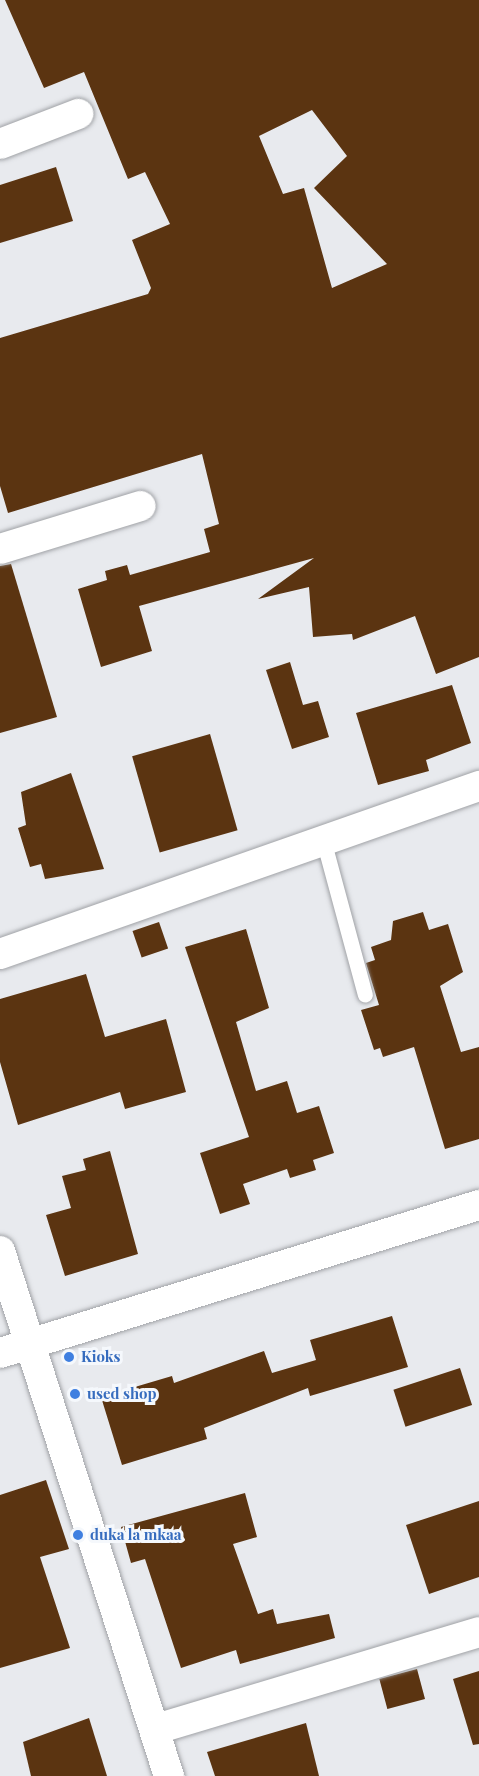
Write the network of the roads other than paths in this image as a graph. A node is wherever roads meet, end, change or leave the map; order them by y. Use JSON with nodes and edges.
{"nodes":[{"id":1,"x":78,"y":114,"type":"dead end"},
{"id":2,"x":0,"y":144,"type":"edge"},
{"id":3,"x":141,"y":506,"type":"dead end"},
{"id":4,"x":0,"y":549,"type":"edge"},
{"id":5,"x":479,"y":786,"type":"edge"},
{"id":6,"x":324,"y":843,"type":"junction"},
{"id":7,"x":0,"y":954,"type":"edge"},
{"id":8,"x":365,"y":995,"type":"dead end"},
{"id":9,"x":479,"y":1205,"type":"edge"},
{"id":10,"x":0,"y":1251,"type":"edge"},
{"id":11,"x":30,"y":1345,"type":"junction"},
{"id":12,"x":0,"y":1353,"type":"edge"},
{"id":13,"x":479,"y":1632,"type":"edge"},
{"id":14,"x":156,"y":1729,"type":"junction"},
{"id":15,"x":169,"y":1776,"type":"edge"}],
"edges":[{"from":1,"to":2,"type":"street"},
{"from":3,"to":4,"type":"street"},
{"from":5,"to":6,"type":"street"},
{"from":6,"to":7,"type":"street"},
{"from":6,"to":8,"type":"lane"},
{"from":9,"to":11,"type":"street"},
{"from":10,"to":11,"type":"street"},
{"from":11,"to":12,"type":"street"},
{"from":11,"to":14,"type":"street"},
{"from":13,"to":14,"type":"street"},
{"from":14,"to":15,"type":"street"}]}
